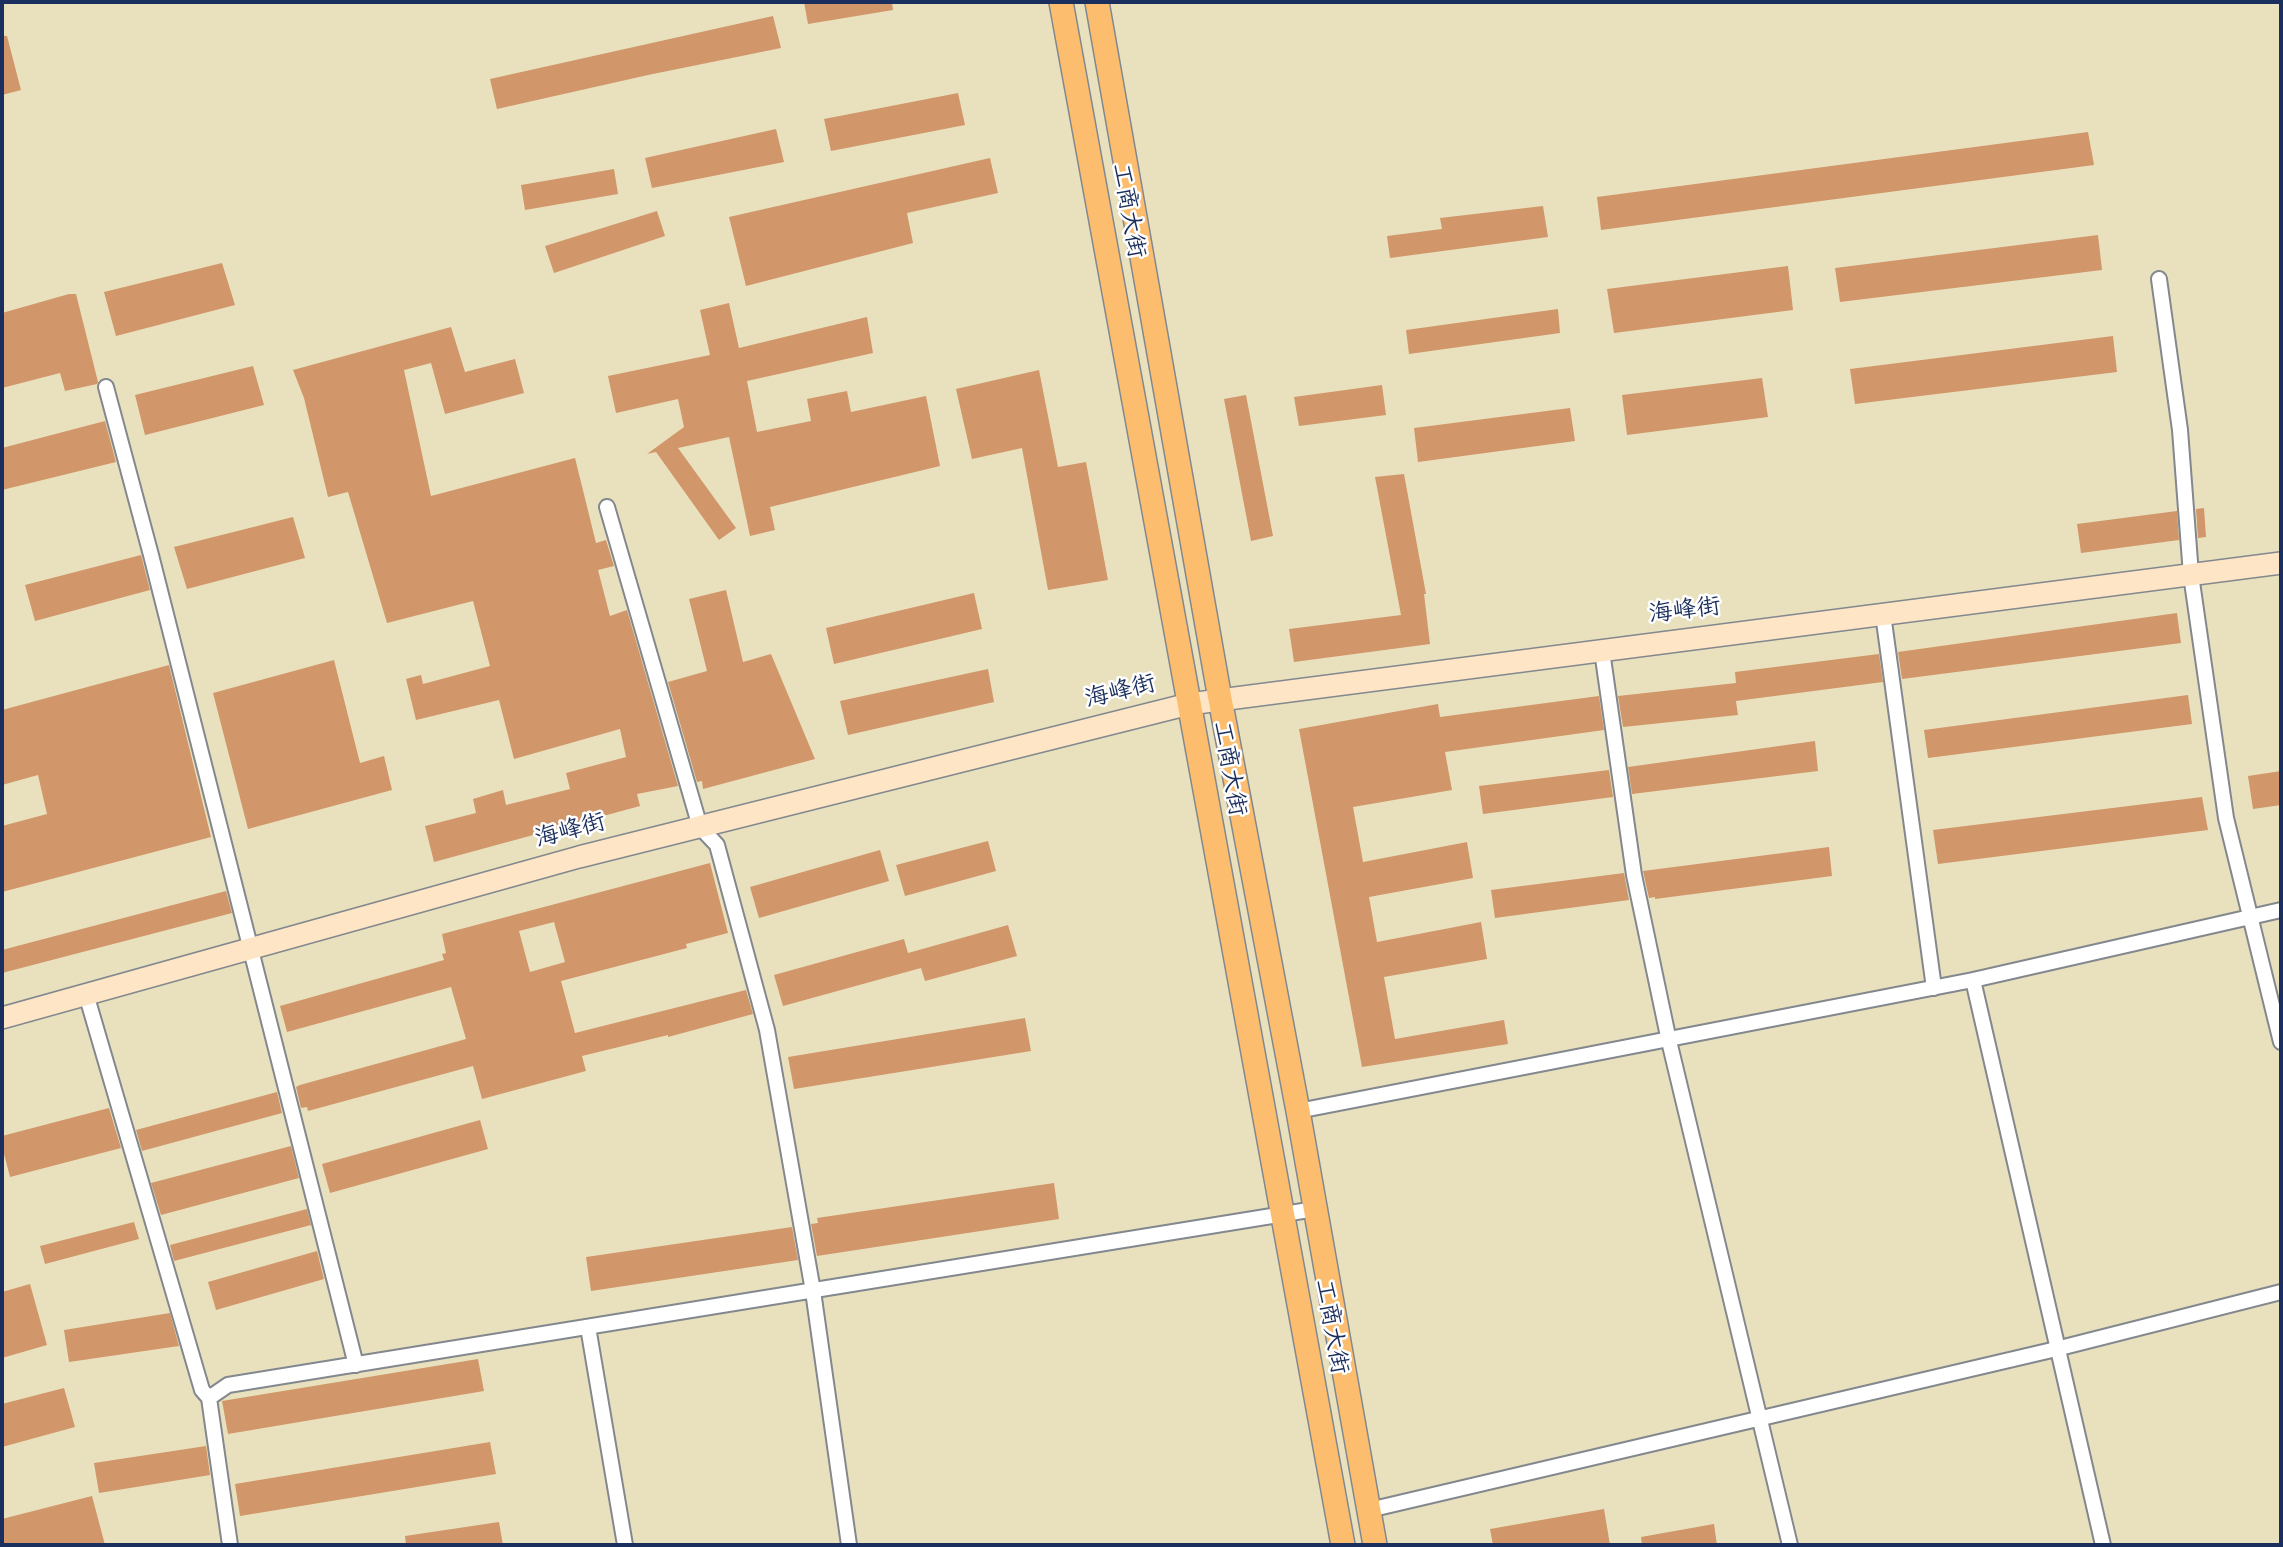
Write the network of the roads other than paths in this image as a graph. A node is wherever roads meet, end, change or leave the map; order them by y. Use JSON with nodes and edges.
{"nodes":[{"id":1,"x":1061,"y":2,"type":"edge"},
{"id":2,"x":1097,"y":2,"type":"edge"},
{"id":3,"x":2159,"y":279,"type":"dead end"},
{"id":4,"x":106,"y":387,"type":"dead end"},
{"id":5,"x":607,"y":507,"type":"dead end"},
{"id":6,"x":2281,"y":564,"type":"edge"},
{"id":7,"x":2191,"y":575,"type":"junction"},
{"id":8,"x":1883,"y":614,"type":"junction"},
{"id":9,"x":1602,"y":651,"type":"junction"},
{"id":10,"x":1220,"y":699,"type":"junction"},
{"id":11,"x":1189,"y":704,"type":"junction"},
{"id":12,"x":700,"y":827,"type":"junction"},
{"id":13,"x":2281,"y":910,"type":"edge"},
{"id":14,"x":2251,"y":917,"type":"junction"},
{"id":15,"x":251,"y":948,"type":"junction"},
{"id":16,"x":1973,"y":980,"type":"junction"},
{"id":17,"x":1934,"y":988,"type":"junction"},
{"id":18,"x":86,"y":994,"type":"junction"},
{"id":19,"x":2,"y":1018,"type":"edge"},
{"id":20,"x":2281,"y":1042,"type":"edge"},
{"id":21,"x":1298,"y":1111,"type":"junction"},
{"id":22,"x":1315,"y":1209,"type":"junction"},
{"id":23,"x":1282,"y":1215,"type":"junction"},
{"id":24,"x":813,"y":1291,"type":"junction"},
{"id":25,"x":2281,"y":1292,"type":"edge"},
{"id":26,"x":588,"y":1327,"type":"junction"},
{"id":27,"x":2057,"y":1348,"type":"junction"},
{"id":28,"x":356,"y":1364,"type":"junction"},
{"id":29,"x":209,"y":1398,"type":"junction"},
{"id":30,"x":1759,"y":1418,"type":"junction"},
{"id":31,"x":1369,"y":1510,"type":"junction"},
{"id":32,"x":230,"y":1545,"type":"edge"},
{"id":33,"x":625,"y":1545,"type":"edge"},
{"id":34,"x":849,"y":1545,"type":"edge"},
{"id":35,"x":1343,"y":1545,"type":"edge"},
{"id":36,"x":1375,"y":1545,"type":"edge"},
{"id":37,"x":1790,"y":1545,"type":"edge"},
{"id":38,"x":2103,"y":1545,"type":"edge"}],
"edges":[{"from":1,"to":11,"type":"main road","name":"工商大街"},
{"from":2,"to":10,"type":"main road","name":"工商大街"},
{"from":3,"to":7,"type":"street"},
{"from":4,"to":15,"type":"street"},
{"from":5,"to":12,"type":"street"},
{"from":6,"to":7,"type":"street","name":"海峰街"},
{"from":7,"to":8,"type":"street","name":"海峰街"},
{"from":7,"to":14,"type":"street"},
{"from":8,"to":9,"type":"street","name":"海峰街"},
{"from":8,"to":17,"type":"street"},
{"from":9,"to":10,"type":"street","name":"海峰街"},
{"from":9,"to":30,"type":"street"},
{"from":10,"to":11,"type":"street","name":"海峰街"},
{"from":10,"to":21,"type":"main road","name":"工商大街"},
{"from":11,"to":12,"type":"street","name":"海峰街"},
{"from":11,"to":23,"type":"main road","name":"工商大街"},
{"from":12,"to":15,"type":"street","name":"海峰街"},
{"from":12,"to":24,"type":"street"},
{"from":13,"to":14,"type":"street"},
{"from":14,"to":16,"type":"street"},
{"from":14,"to":20,"type":"street"},
{"from":15,"to":18,"type":"street","name":"海峰街"},
{"from":15,"to":28,"type":"street"},
{"from":16,"to":17,"type":"street"},
{"from":16,"to":27,"type":"street"},
{"from":17,"to":21,"type":"street"},
{"from":18,"to":19,"type":"street","name":"海峰街"},
{"from":18,"to":29,"type":"street"},
{"from":21,"to":22,"type":"main road","name":"工商大街"},
{"from":22,"to":23,"type":"street"},
{"from":22,"to":31,"type":"main road","name":"工商大街"},
{"from":23,"to":24,"type":"street"},
{"from":23,"to":35,"type":"main road","name":"工商大街"},
{"from":24,"to":26,"type":"street"},
{"from":24,"to":34,"type":"street"},
{"from":25,"to":27,"type":"street"},
{"from":26,"to":28,"type":"street"},
{"from":26,"to":33,"type":"street"},
{"from":27,"to":30,"type":"street"},
{"from":27,"to":38,"type":"street"},
{"from":28,"to":29,"type":"street"},
{"from":29,"to":32,"type":"street"},
{"from":30,"to":31,"type":"street"},
{"from":30,"to":37,"type":"street"},
{"from":31,"to":36,"type":"main road","name":"工商大街"}]}
